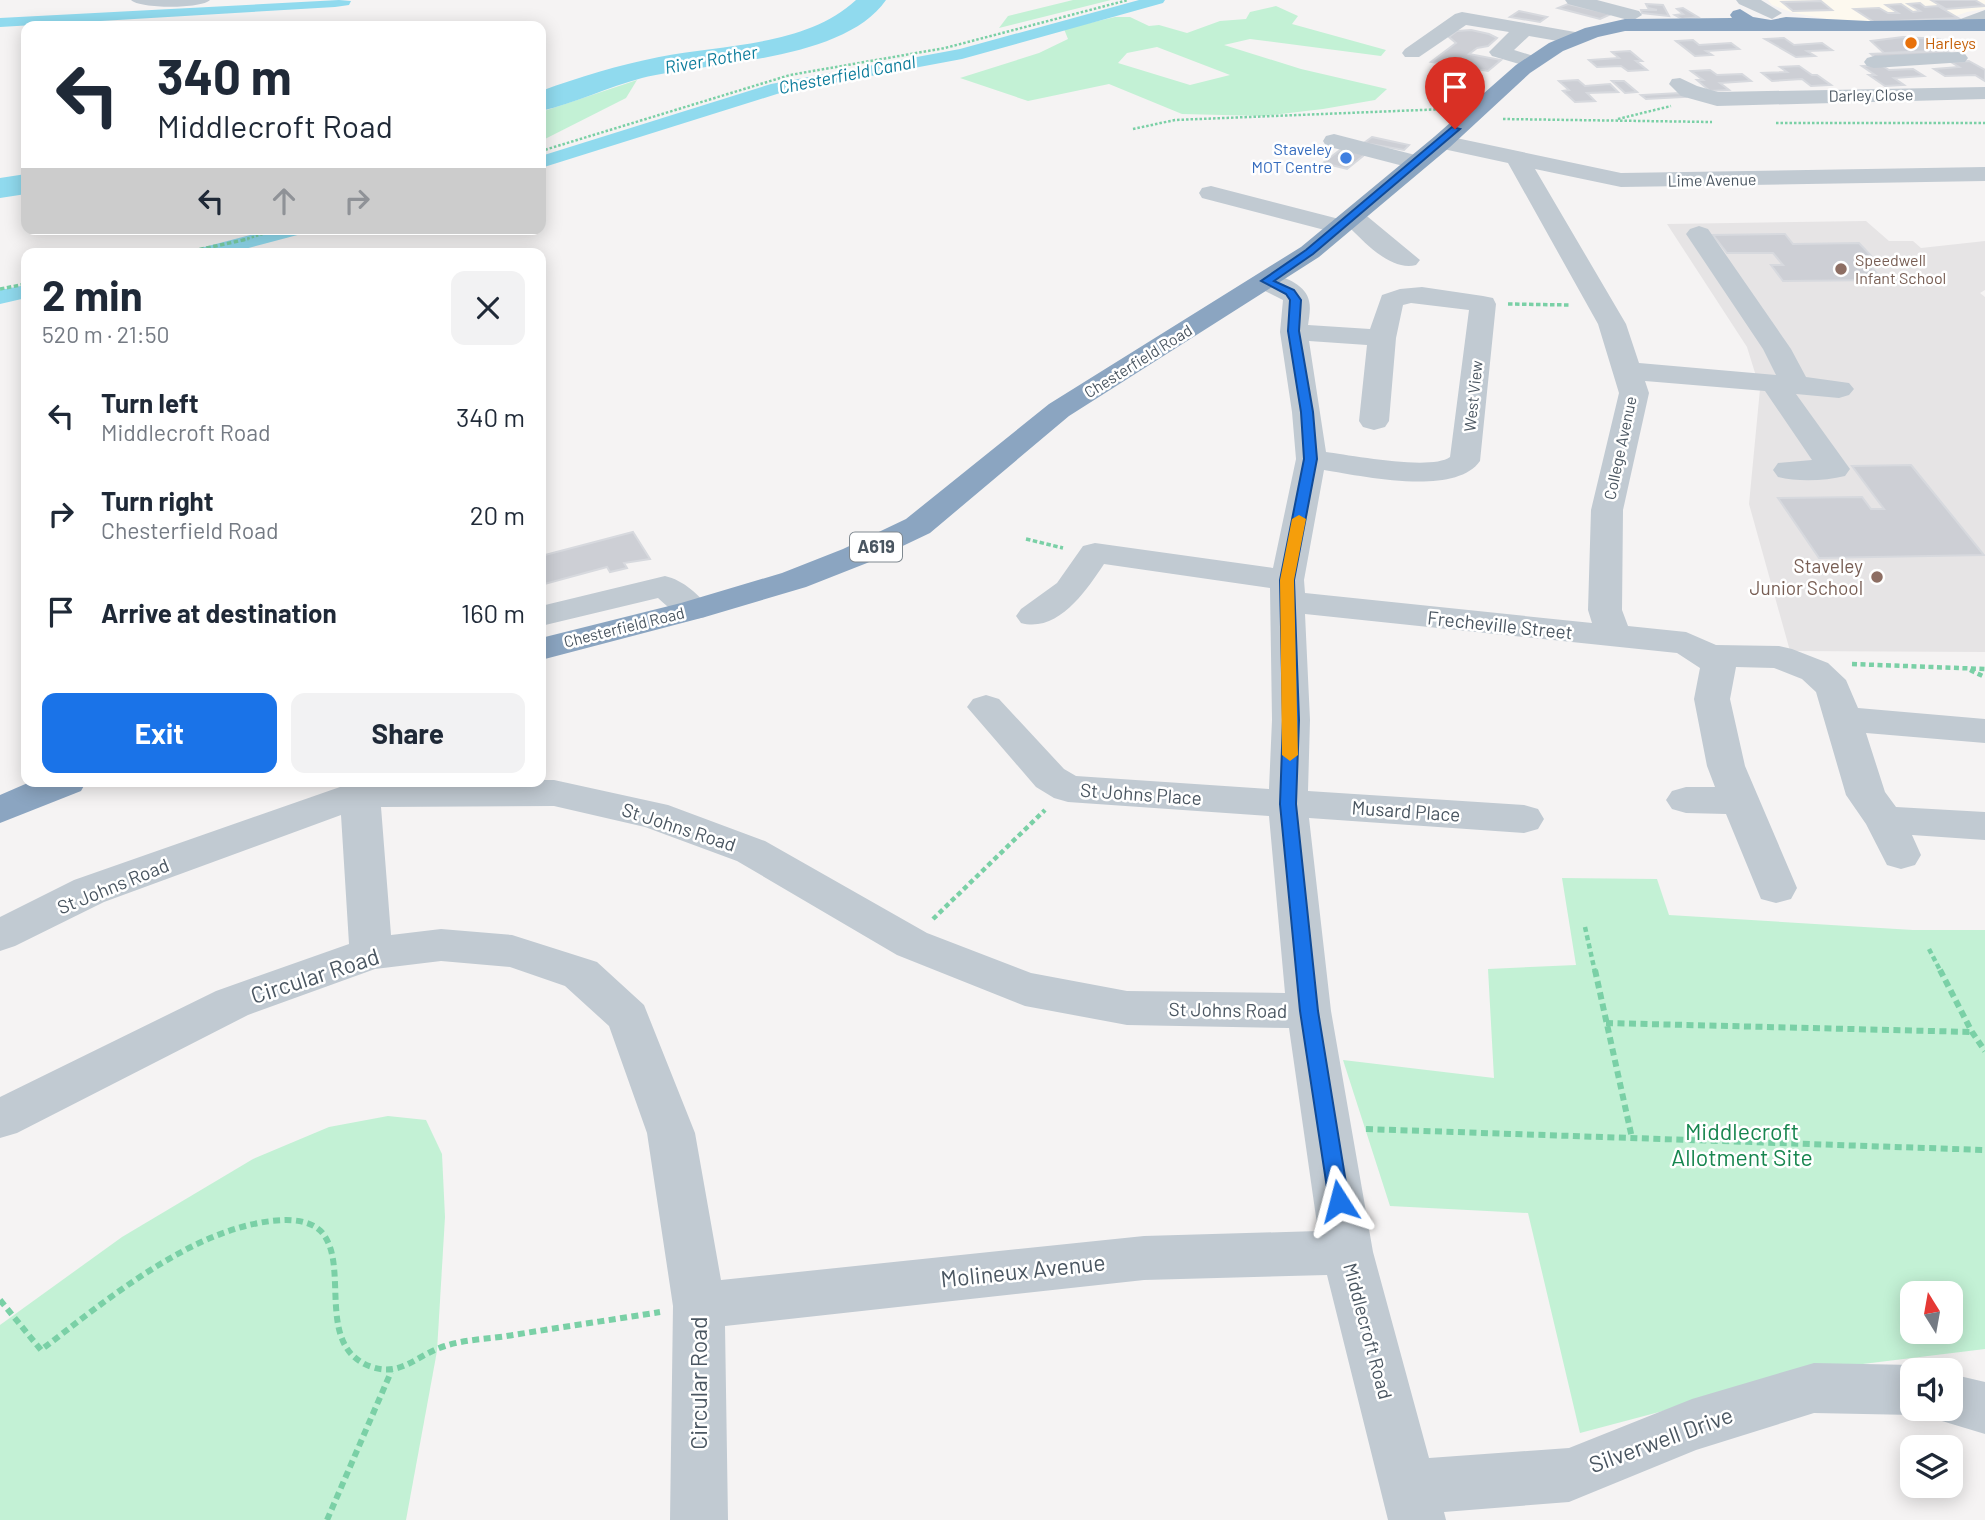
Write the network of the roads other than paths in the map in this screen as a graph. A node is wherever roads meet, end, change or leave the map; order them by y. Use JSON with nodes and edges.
{"nodes":[{"id":1,"x":141,"y":0,"type":"edge"},
{"id":2,"x":200,"y":0,"type":"edge"},
{"id":3,"x":1575,"y":0,"type":"edge"},
{"id":4,"x":1759,"y":13,"type":"edge"},
{"id":5,"x":1632,"y":15,"type":"dead end"},
{"id":6,"x":1985,"y":19,"type":"edge"},
{"id":7,"x":1954,"y":25,"type":"junction"},
{"id":8,"x":1525,"y":29,"type":"junction"},
{"id":9,"x":1574,"y":38,"type":"junction"},
{"id":10,"x":1412,"y":53,"type":"dead end"},
{"id":11,"x":1912,"y":60,"type":"junction"},
{"id":12,"x":1533,"y":62,"type":"junction"},
{"id":13,"x":1874,"y":62,"type":"dead end"},
{"id":14,"x":1753,"y":74,"type":"dead end"},
{"id":15,"x":1679,"y":84,"type":"dead end"},
{"id":16,"x":1961,"y":93,"type":"junction"},
{"id":17,"x":1985,"y":93,"type":"edge"},
{"id":18,"x":1782,"y":96,"type":"junction"},
{"id":19,"x":1334,"y":141,"type":"dead end"},
{"id":20,"x":1442,"y":142,"type":"junction"},
{"id":21,"x":1518,"y":160,"type":"junction"},
{"id":22,"x":1415,"y":162,"type":"dead end"},
{"id":23,"x":1985,"y":174,"type":"edge"},
{"id":24,"x":1211,"y":193,"type":"dead end"},
{"id":25,"x":1347,"y":222,"type":"junction"},
{"id":26,"x":1699,"y":234,"type":"dead end"},
{"id":27,"x":1408,"y":260,"type":"dead end"},
{"id":28,"x":1266,"y":281,"type":"junction"},
{"id":29,"x":1294,"y":331,"type":"junction"},
{"id":30,"x":1382,"y":338,"type":"junction"},
{"id":31,"x":1627,"y":371,"type":"junction"},
{"id":32,"x":1785,"y":385,"type":"junction"},
{"id":33,"x":1839,"y":389,"type":"dead end"},
{"id":34,"x":1374,"y":421,"type":"dead end"},
{"id":35,"x":1311,"y":459,"type":"junction"},
{"id":36,"x":1789,"y":470,"type":"dead end"},
{"id":37,"x":646,"y":564,"type":"dead end"},
{"id":38,"x":546,"y":591,"type":"edge"},
{"id":39,"x":1287,"y":591,"type":"junction"},
{"id":40,"x":693,"y":610,"type":"junction"},
{"id":41,"x":546,"y":615,"type":"edge"},
{"id":42,"x":1032,"y":616,"type":"dead end"},
{"id":43,"x":1614,"y":637,"type":"junction"},
{"id":44,"x":546,"y":648,"type":"edge"},
{"id":45,"x":1709,"y":656,"type":"junction"},
{"id":46,"x":986,"y":707,"type":"dead end"},
{"id":47,"x":1843,"y":719,"type":"junction"},
{"id":48,"x":1985,"y":731,"type":"edge"},
{"id":49,"x":55,"y":787,"type":"edge"},
{"id":50,"x":360,"y":788,"type":"edge"},
{"id":51,"x":1686,"y":800,"type":"dead end"},
{"id":52,"x":1741,"y":801,"type":"junction"},
{"id":53,"x":1288,"y":804,"type":"junction"},
{"id":54,"x":0,"y":810,"type":"edge"},
{"id":55,"x":1524,"y":819,"type":"dead end"},
{"id":56,"x":1884,"y":820,"type":"junction"},
{"id":57,"x":1985,"y":826,"type":"edge"},
{"id":58,"x":1900,"y":855,"type":"dead end"},
{"id":59,"x":1776,"y":888,"type":"dead end"},
{"id":60,"x":0,"y":935,"type":"edge"},
{"id":61,"x":371,"y":953,"type":"junction"},
{"id":62,"x":1309,"y":1011,"type":"junction"},
{"id":63,"x":0,"y":1119,"type":"edge"},
{"id":64,"x":1347,"y":1252,"type":"junction"},
{"id":65,"x":699,"y":1306,"type":"junction"},
{"id":66,"x":1900,"y":1390,"type":"edge"},
{"id":67,"x":1963,"y":1402,"type":"edge"},
{"id":68,"x":1985,"y":1408,"type":"edge"},
{"id":69,"x":1413,"y":1503,"type":"edge"},
{"id":70,"x":699,"y":1520,"type":"edge"}],
"edges":[{"from":1,"to":2,"type":"street"},
{"from":3,"to":5,"type":"street"},
{"from":4,"to":7,"type":"highway","number":"A619"},
{"from":4,"to":9,"type":"highway","name":"Chesterfield Road","number":"A619"},
{"from":6,"to":7,"type":"highway","number":"A619"},
{"from":7,"to":11,"type":"street"},
{"from":8,"to":9,"type":"street"},
{"from":8,"to":10,"type":"street"},
{"from":8,"to":12,"type":"street"},
{"from":9,"to":12,"type":"highway","name":"Chesterfield Road","number":"A619"},
{"from":11,"to":13,"type":"street"},
{"from":11,"to":16,"type":"street","name":"Darley Close"},
{"from":12,"to":20,"type":"highway","name":"Chesterfield Road","number":"A619"},
{"from":14,"to":18,"type":"street"},
{"from":15,"to":18,"type":"street","name":"Darley Close"},
{"from":16,"to":17,"type":"street","name":"Darley Close"},
{"from":16,"to":18,"type":"street","name":"Darley Close"},
{"from":19,"to":22,"type":"street"},
{"from":20,"to":21,"type":"street","name":"Lime Avenue"},
{"from":20,"to":25,"type":"highway","name":"Chesterfield Road","number":"A619"},
{"from":21,"to":23,"type":"street","name":"Lime Avenue"},
{"from":21,"to":31,"type":"street","name":"College Avenue"},
{"from":24,"to":25,"type":"street"},
{"from":25,"to":27,"type":"street"},
{"from":25,"to":28,"type":"highway","name":"Chesterfield Road","number":"A619"},
{"from":26,"to":32,"type":"street"},
{"from":28,"to":29,"type":"street","name":"Middlecroft Road"},
{"from":28,"to":40,"type":"highway","name":"Chesterfield Road","number":"A619"},
{"from":29,"to":30,"type":"street"},
{"from":29,"to":35,"type":"street","name":"Middlecroft Road"},
{"from":30,"to":34,"type":"street"},
{"from":30,"to":35,"type":"street","name":"West View"},
{"from":31,"to":32,"type":"street"},
{"from":31,"to":43,"type":"street","name":"College Avenue"},
{"from":32,"to":33,"type":"street"},
{"from":32,"to":36,"type":"street"},
{"from":35,"to":39,"type":"street","name":"Middlecroft Road"},
{"from":37,"to":38,"type":"street"},
{"from":39,"to":42,"type":"street","name":"Frecheville Street"},
{"from":39,"to":43,"type":"street","name":"Frecheville Street"},
{"from":39,"to":53,"type":"street","name":"Middlecroft Road"},
{"from":40,"to":41,"type":"street"},
{"from":40,"to":44,"type":"highway","name":"Chesterfield Road","number":"A619"},
{"from":43,"to":45,"type":"street","name":"Frecheville Street"},
{"from":45,"to":47,"type":"street","name":"Frecheville Street"},
{"from":45,"to":52,"type":"street"},
{"from":46,"to":53,"type":"street","name":"St Johns Place"},
{"from":47,"to":48,"type":"street"},
{"from":47,"to":56,"type":"street","name":"Frecheville Street"},
{"from":49,"to":54,"type":"highway"},
{"from":50,"to":60,"type":"street","name":"St Johns Road"},
{"from":50,"to":61,"type":"street"},
{"from":50,"to":62,"type":"street","name":"St Johns Road"},
{"from":51,"to":52,"type":"street"},
{"from":52,"to":59,"type":"street"},
{"from":53,"to":55,"type":"street","name":"Musard Place"},
{"from":53,"to":62,"type":"street","name":"Middlecroft Road"},
{"from":56,"to":57,"type":"street"},
{"from":56,"to":58,"type":"street","name":"Frecheville Street"},
{"from":61,"to":63,"type":"street","name":"Circular Road"},
{"from":61,"to":65,"type":"street","name":"Circular Road"},
{"from":62,"to":64,"type":"street","name":"Middlecroft Road"},
{"from":64,"to":65,"type":"street","name":"Molineux Avenue"},
{"from":64,"to":69,"type":"street","name":"Middlecroft Road"},
{"from":65,"to":70,"type":"street","name":"Circular Road"},
{"from":66,"to":69,"type":"street","name":"Silverwell Drive"},
{"from":67,"to":68,"type":"street"}]}
